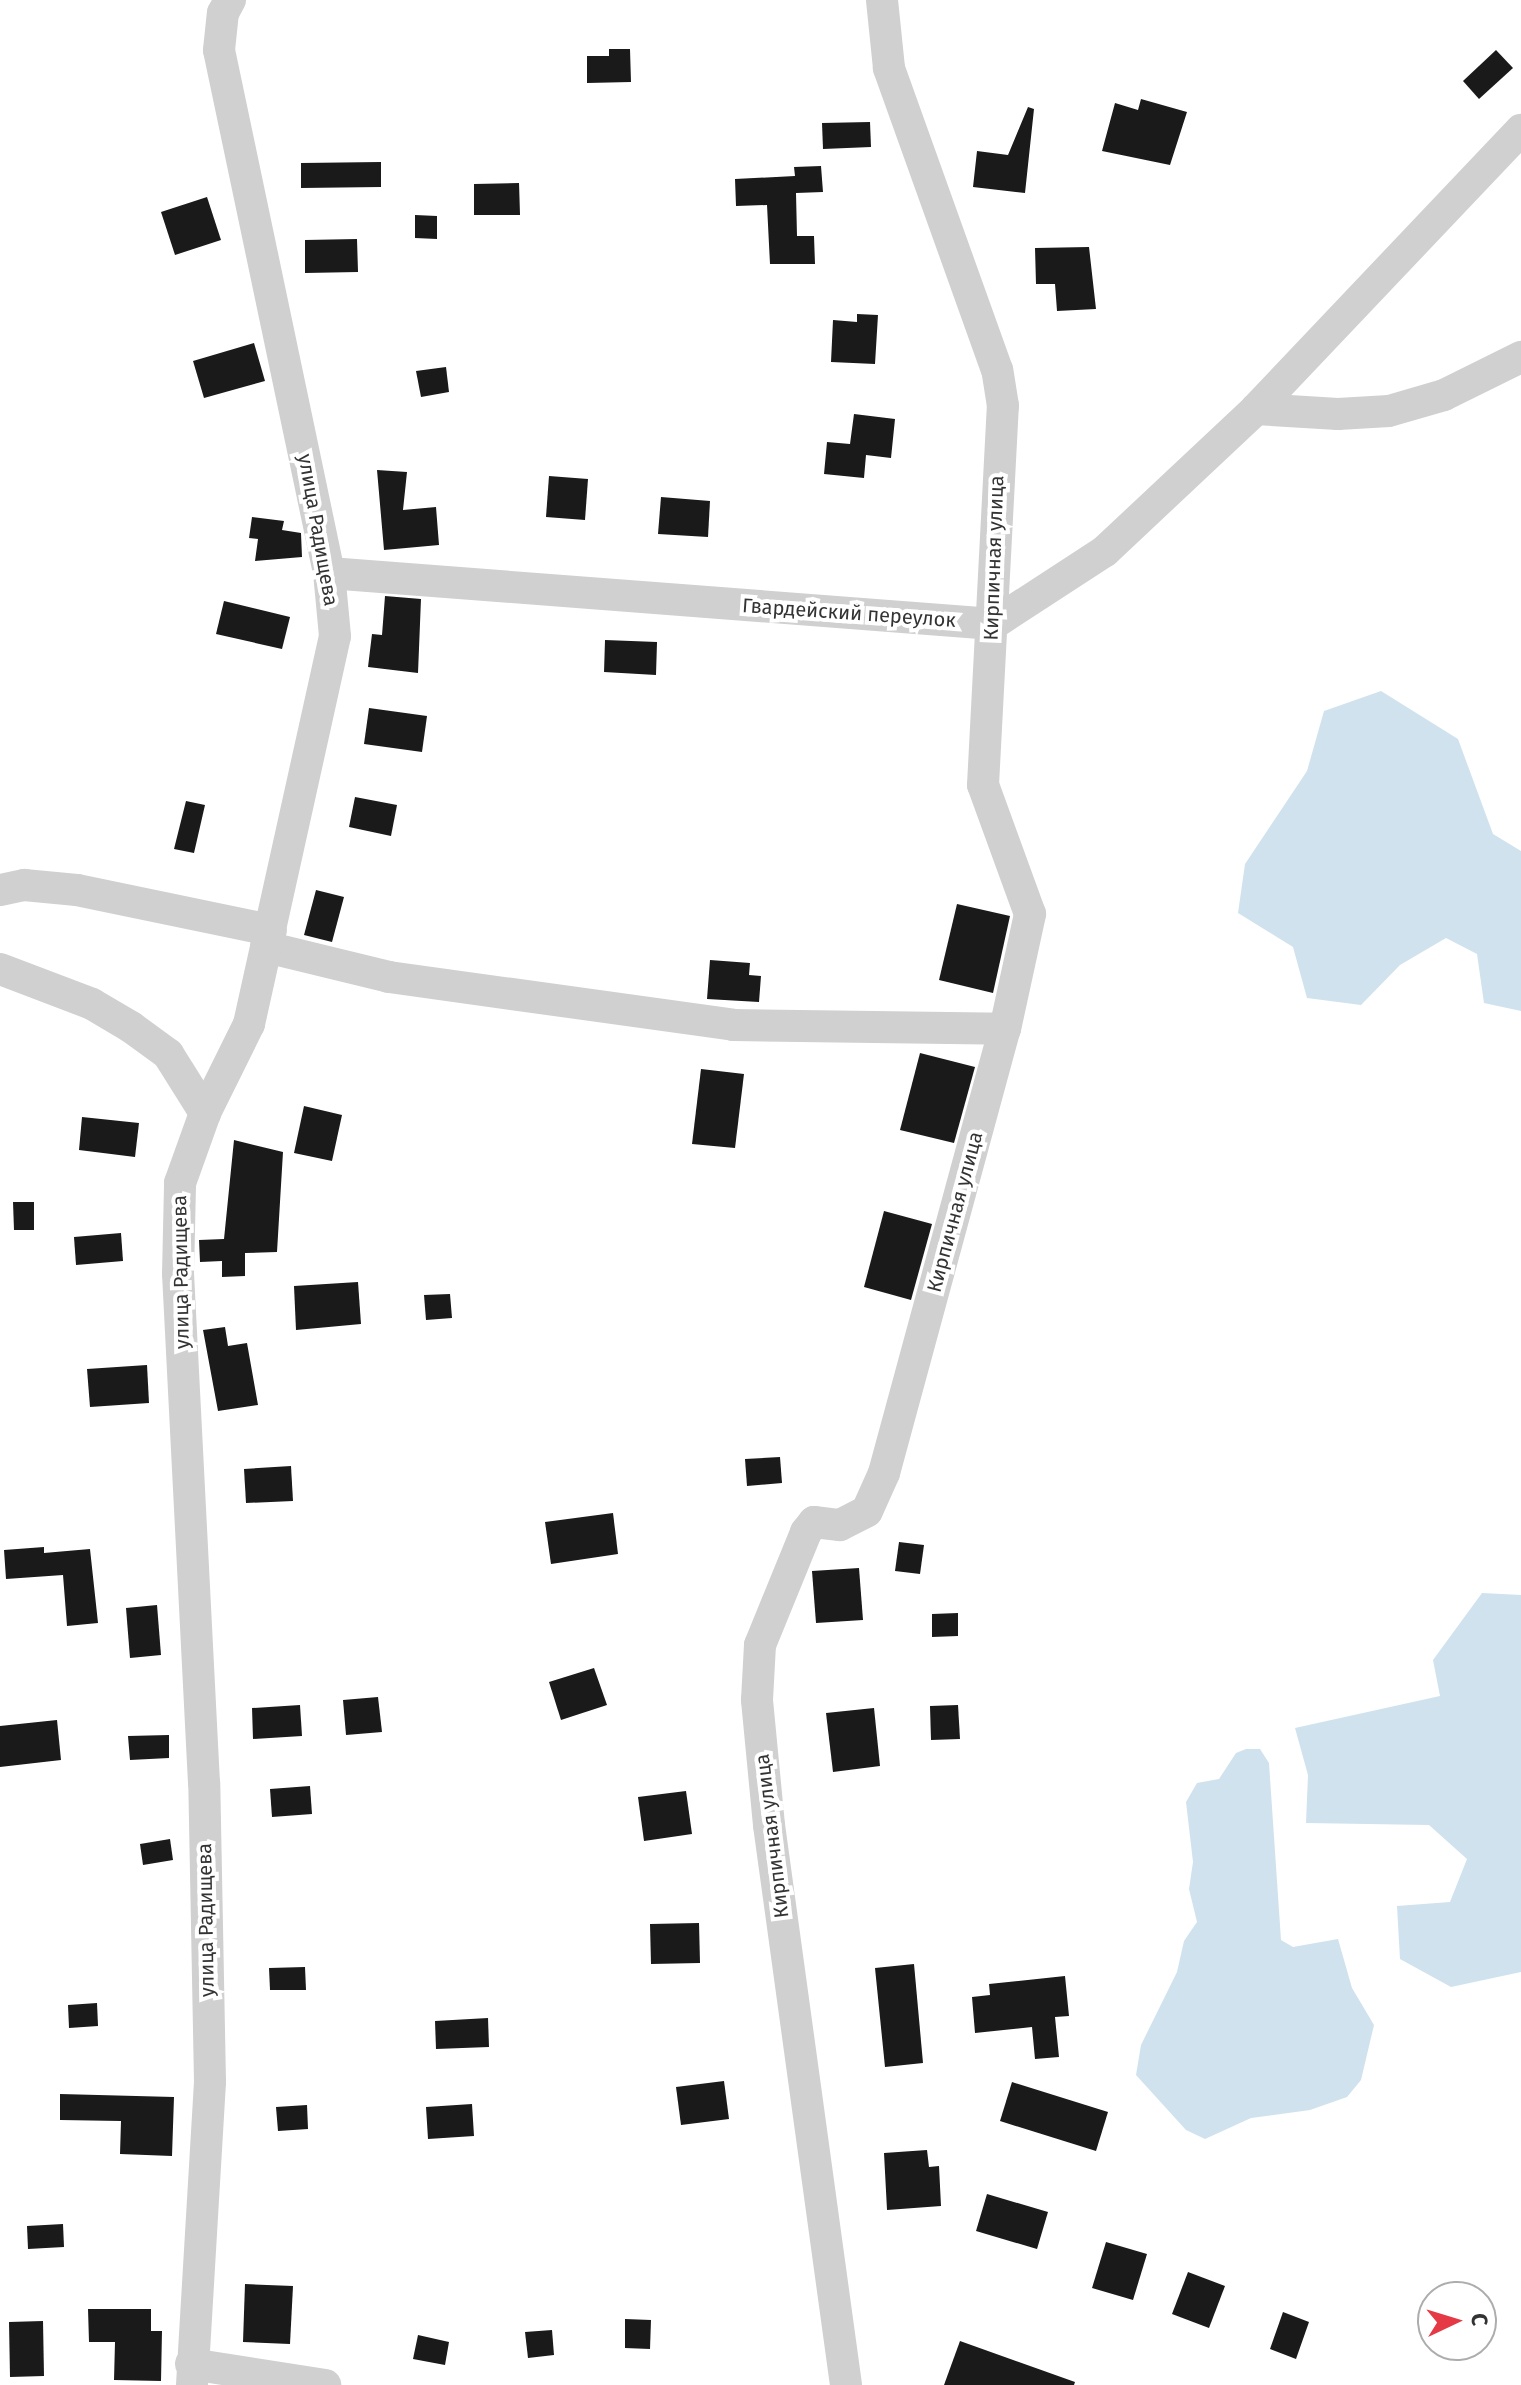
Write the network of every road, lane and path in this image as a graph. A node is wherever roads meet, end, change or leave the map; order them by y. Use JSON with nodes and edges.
{"nodes":[{"id":1,"x":230,"y":0,"type":"edge"},
{"id":2,"x":882,"y":0,"type":"edge"},
{"id":3,"x":1521,"y":130,"type":"edge"},
{"id":4,"x":1521,"y":357,"type":"edge"},
{"id":5,"x":1256,"y":409,"type":"junction"},
{"id":6,"x":329,"y":573,"type":"junction"},
{"id":7,"x":993,"y":624,"type":"junction"},
{"id":8,"x":0,"y":890,"type":"edge"},
{"id":9,"x":269,"y":938,"type":"junction"},
{"id":10,"x":0,"y":969,"type":"edge"},
{"id":11,"x":1005,"y":1029,"type":"junction"},
{"id":12,"x":205,"y":1113,"type":"junction"},
{"id":13,"x":192,"y":2374,"type":"edge"},
{"id":14,"x":325,"y":2385,"type":"edge"},
{"id":15,"x":846,"y":2385,"type":"edge"}],
"edges":[{"from":1,"to":6,"type":"street","name":"улица Радищева"},
{"from":2,"to":7,"type":"street","name":"Кирпичная улица"},
{"from":3,"to":5,"type":"street"},
{"from":4,"to":5,"type":"street"},
{"from":5,"to":7,"type":"street"},
{"from":6,"to":7,"type":"street","name":"Гвардейский переулок"},
{"from":6,"to":9,"type":"street","name":"улица Радищева"},
{"from":7,"to":11,"type":"street","name":"Кирпичная улица"},
{"from":8,"to":9,"type":"street"},
{"from":9,"to":11,"type":"street"},
{"from":9,"to":12,"type":"street","name":"улица Радищева"},
{"from":10,"to":12,"type":"street"},
{"from":11,"to":15,"type":"street","name":"Кирпичная улица"},
{"from":12,"to":13,"type":"street","name":"улица Радищева"},
{"from":13,"to":14,"type":"street"}]}
